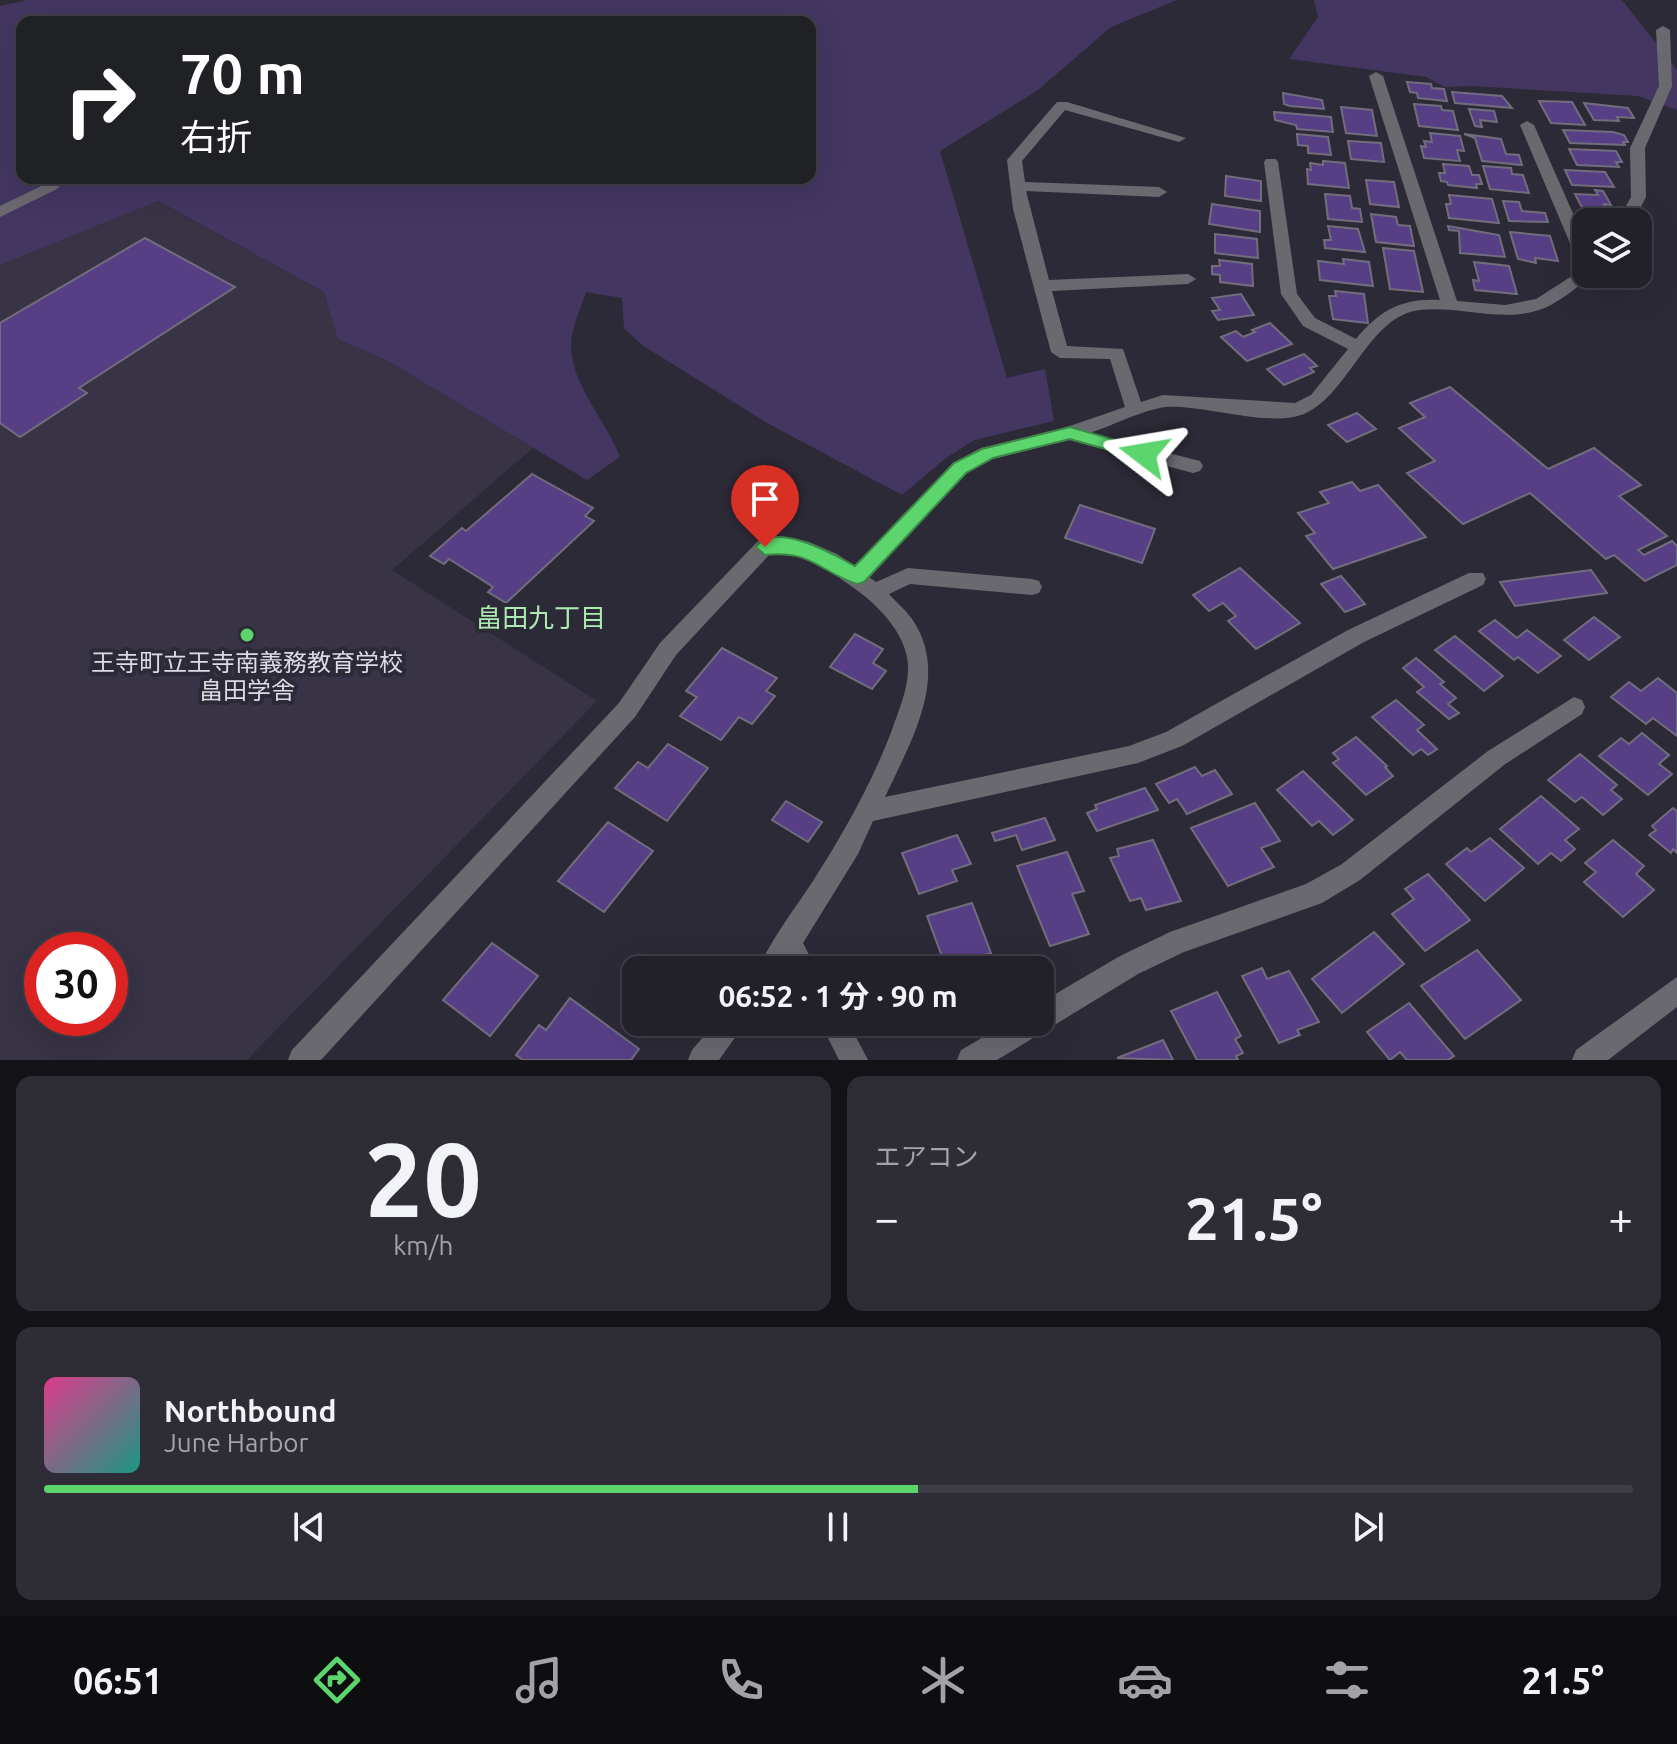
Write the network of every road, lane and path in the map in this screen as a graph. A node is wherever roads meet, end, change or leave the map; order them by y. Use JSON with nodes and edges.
{"nodes":[{"id":1,"x":1663,"y":30,"type":"dead end"},
{"id":2,"x":1376,"y":76,"type":"dead end"},
{"id":3,"x":1527,"y":125,"type":"dead end"},
{"id":4,"x":1179,"y":138,"type":"dead end"},
{"id":5,"x":1271,"y":162,"type":"dead end"},
{"id":6,"x":52,"y":186,"type":"dead end"},
{"id":7,"x":1016,"y":186,"type":"junction"},
{"id":8,"x":1159,"y":192,"type":"dead end"},
{"id":9,"x":1636,"y":208,"type":"edge"},
{"id":10,"x":0,"y":212,"type":"edge"},
{"id":11,"x":1572,"y":229,"type":"edge"},
{"id":12,"x":1188,"y":279,"type":"dead end"},
{"id":13,"x":1572,"y":282,"type":"edge"},
{"id":14,"x":1041,"y":286,"type":"junction"},
{"id":15,"x":1450,"y":306,"type":"junction"},
{"id":16,"x":1359,"y":347,"type":"junction"},
{"id":17,"x":1135,"y":410,"type":"junction"},
{"id":18,"x":1070,"y":433,"type":"junction"},
{"id":19,"x":1193,"y":466,"type":"dead end"},
{"id":20,"x":1476,"y":579,"type":"dead end"},
{"id":21,"x":866,"y":584,"type":"junction"},
{"id":22,"x":1032,"y":587,"type":"dead end"},
{"id":23,"x":1574,"y":707,"type":"dead end"},
{"id":24,"x":865,"y":812,"type":"junction"},
{"id":25,"x":789,"y":943,"type":"junction"},
{"id":26,"x":780,"y":956,"type":"edge"},
{"id":27,"x":796,"y":956,"type":"edge"},
{"id":28,"x":1677,"y":990,"type":"edge"},
{"id":29,"x":1054,"y":1010,"type":"edge"},
{"id":30,"x":722,"y":1036,"type":"edge"},
{"id":31,"x":841,"y":1036,"type":"edge"},
{"id":32,"x":1011,"y":1036,"type":"edge"},
{"id":33,"x":302,"y":1060,"type":"edge"},
{"id":34,"x":702,"y":1060,"type":"edge"},
{"id":35,"x":854,"y":1060,"type":"edge"},
{"id":36,"x":971,"y":1060,"type":"edge"},
{"id":37,"x":1586,"y":1060,"type":"edge"}],
"edges":[{"from":1,"to":9,"type":"street"},
{"from":2,"to":15,"type":"street"},
{"from":3,"to":11,"type":"street"},
{"from":4,"to":7,"type":"street"},
{"from":5,"to":16,"type":"street"},
{"from":6,"to":10,"type":"street"},
{"from":7,"to":8,"type":"street"},
{"from":7,"to":14,"type":"street"},
{"from":12,"to":14,"type":"street"},
{"from":13,"to":15,"type":"street"},
{"from":14,"to":17,"type":"street"},
{"from":15,"to":16,"type":"street"},
{"from":16,"to":17,"type":"street"},
{"from":17,"to":18,"type":"street"},
{"from":18,"to":19,"type":"street"},
{"from":18,"to":21,"type":"street"},
{"from":20,"to":24,"type":"street"},
{"from":21,"to":22,"type":"street"},
{"from":21,"to":24,"type":"street"},
{"from":21,"to":33,"type":"street"},
{"from":23,"to":29,"type":"street"},
{"from":24,"to":25,"type":"street"},
{"from":25,"to":26,"type":"street"},
{"from":25,"to":27,"type":"street"},
{"from":28,"to":37,"type":"street"},
{"from":30,"to":34,"type":"street"},
{"from":31,"to":35,"type":"street"},
{"from":32,"to":36,"type":"street"}]}
